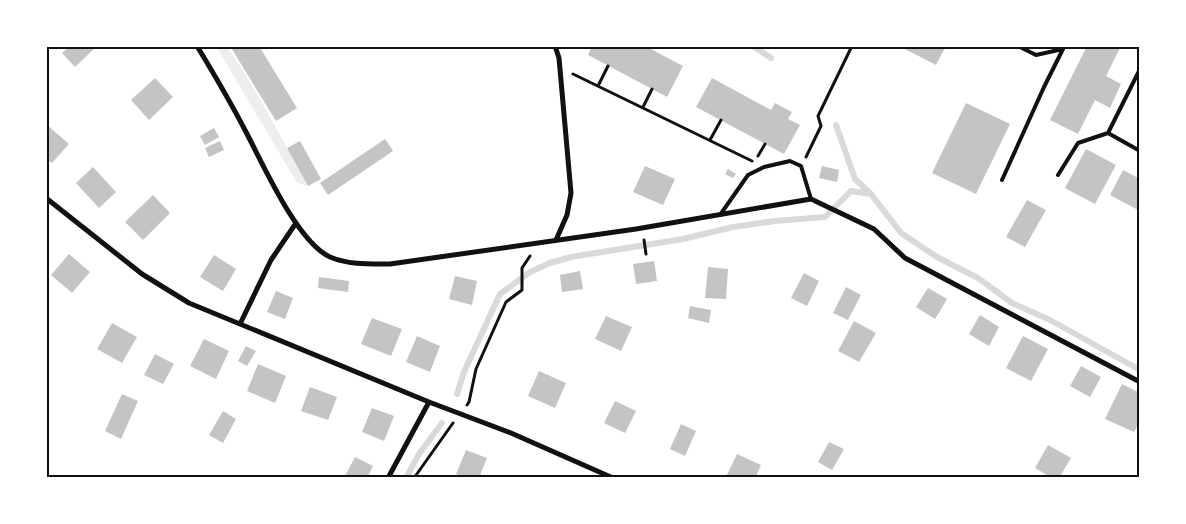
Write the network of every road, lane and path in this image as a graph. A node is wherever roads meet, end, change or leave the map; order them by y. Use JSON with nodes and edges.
{"nodes":[{"id":1,"x":197,"y":46,"type":"edge"},
{"id":2,"x":556,"y":46,"type":"edge"},
{"id":3,"x":852,"y":46,"type":"edge"},
{"id":4,"x":1018,"y":46,"type":"edge"},
{"id":5,"x":1064,"y":47,"type":"edge"},
{"id":6,"x":608,"y":66,"type":"dead end"},
{"id":7,"x":560,"y":67,"type":"junction"},
{"id":8,"x":1140,"y":69,"type":"edge"},
{"id":9,"x":598,"y":86,"type":"junction"},
{"id":10,"x":652,"y":89,"type":"dead end"},
{"id":11,"x":643,"y":107,"type":"junction"},
{"id":12,"x":721,"y":120,"type":"dead end"},
{"id":13,"x":1108,"y":133,"type":"junction"},
{"id":14,"x":710,"y":140,"type":"junction"},
{"id":15,"x":765,"y":144,"type":"dead end"},
{"id":16,"x":1140,"y":151,"type":"edge"},
{"id":17,"x":801,"y":166,"type":"junction"},
{"id":18,"x":1058,"y":175,"type":"dead end"},
{"id":19,"x":1002,"y":180,"type":"dead end"},
{"id":20,"x":46,"y":198,"type":"edge"},
{"id":21,"x":811,"y":198,"type":"junction"},
{"id":22,"x":720,"y":215,"type":"junction"},
{"id":23,"x":296,"y":223,"type":"junction"},
{"id":24,"x":556,"y":240,"type":"junction"},
{"id":25,"x":644,"y":241,"type":"dead end"},
{"id":26,"x":646,"y":254,"type":"dead end"},
{"id":27,"x":522,"y":268,"type":"dead end"},
{"id":28,"x":240,"y":324,"type":"junction"},
{"id":29,"x":1140,"y":382,"type":"edge"},
{"id":30,"x":429,"y":402,"type":"junction"},
{"id":31,"x":460,"y":414,"type":"junction"},
{"id":32,"x":388,"y":478,"type":"edge"},
{"id":33,"x":414,"y":478,"type":"edge"},
{"id":34,"x":614,"y":478,"type":"edge"}],
"edges":[{"from":1,"to":23,"type":"street"},
{"from":2,"to":7,"type":"street"},
{"from":3,"to":17,"type":"path"},
{"from":4,"to":5,"type":"lane"},
{"from":5,"to":19,"type":"lane"},
{"from":6,"to":9,"type":"path"},
{"from":7,"to":9,"type":"path"},
{"from":7,"to":24,"type":"street"},
{"from":8,"to":13,"type":"lane"},
{"from":9,"to":11,"type":"path"},
{"from":10,"to":11,"type":"path"},
{"from":11,"to":14,"type":"path"},
{"from":12,"to":14,"type":"path"},
{"from":13,"to":16,"type":"lane"},
{"from":13,"to":18,"type":"lane"},
{"from":14,"to":15,"type":"path"},
{"from":17,"to":21,"type":"lane"},
{"from":17,"to":22,"type":"lane"},
{"from":20,"to":28,"type":"street"},
{"from":21,"to":22,"type":"street"},
{"from":21,"to":29,"type":"street"},
{"from":22,"to":24,"type":"street"},
{"from":23,"to":24,"type":"street"},
{"from":23,"to":28,"type":"street"},
{"from":25,"to":26,"type":"path"},
{"from":27,"to":31,"type":"path"},
{"from":28,"to":30,"type":"street"},
{"from":30,"to":31,"type":"street"},
{"from":30,"to":32,"type":"street"},
{"from":31,"to":33,"type":"path"},
{"from":31,"to":34,"type":"street"}]}
